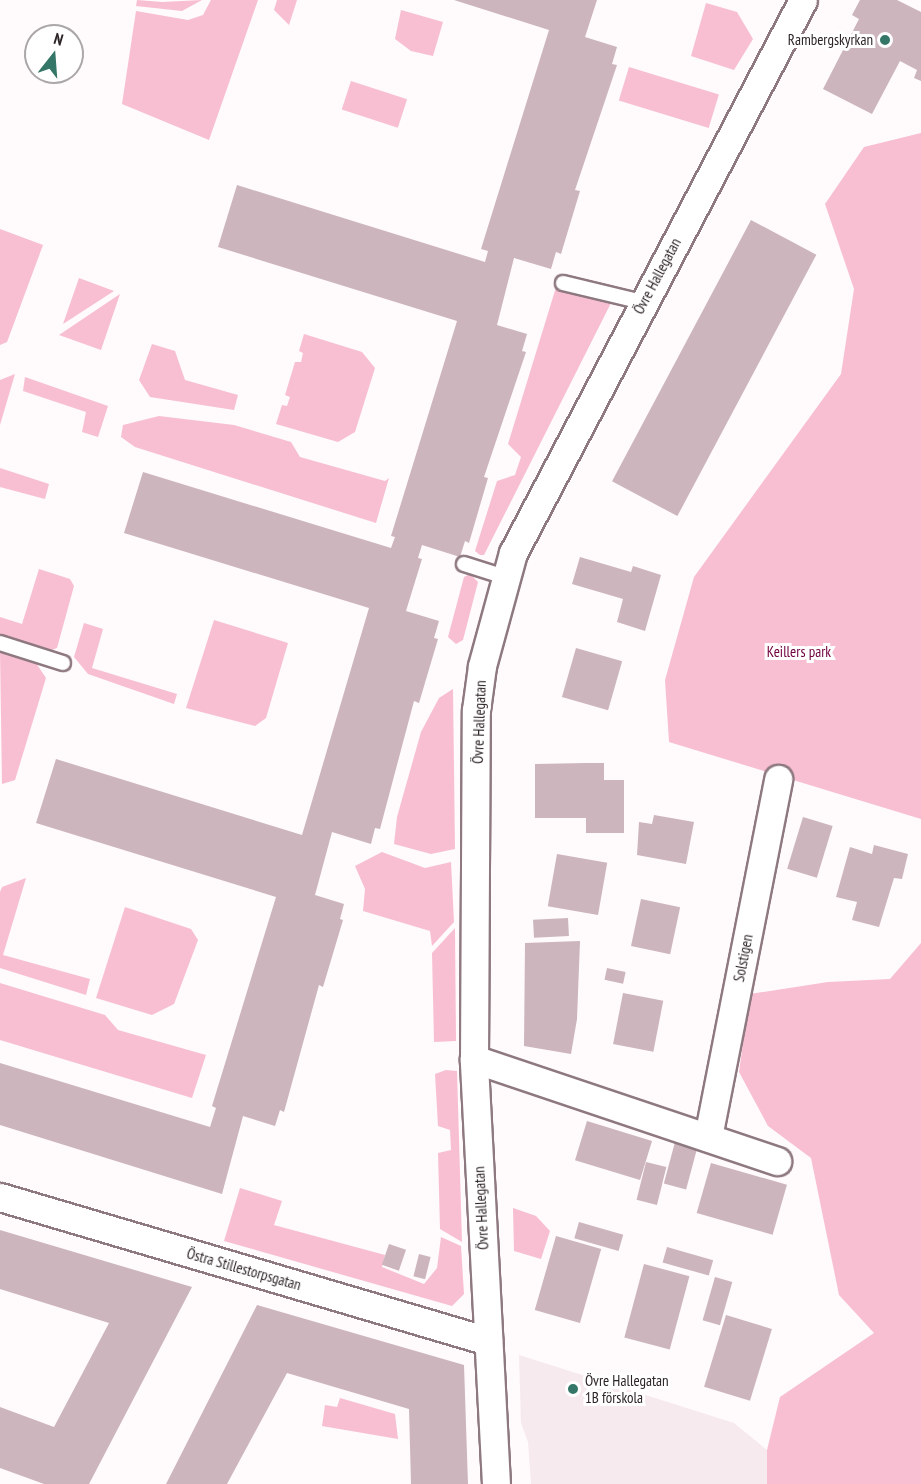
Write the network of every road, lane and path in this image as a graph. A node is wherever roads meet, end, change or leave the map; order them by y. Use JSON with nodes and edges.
{"nodes":[{"id":1,"x":803,"y":0,"type":"edge"},
{"id":2,"x":563,"y":283,"type":"dead end"},
{"id":3,"x":642,"y":302,"type":"junction"},
{"id":4,"x":464,"y":564,"type":"dead end"},
{"id":5,"x":505,"y":577,"type":"junction"},
{"id":6,"x":0,"y":643,"type":"edge"},
{"id":7,"x":63,"y":663,"type":"dead end"},
{"id":8,"x":778,"y":779,"type":"dead end"},
{"id":9,"x":474,"y":1059,"type":"junction"},
{"id":10,"x":708,"y":1137,"type":"junction"},
{"id":11,"x":777,"y":1161,"type":"dead end"},
{"id":12,"x":0,"y":1197,"type":"edge"},
{"id":13,"x":488,"y":1341,"type":"junction"},
{"id":14,"x":496,"y":1484,"type":"edge"}],
"edges":[{"from":1,"to":3,"type":"street","name":"Övre Hallegatan"},
{"from":2,"to":3,"type":"lane"},
{"from":3,"to":5,"type":"street","name":"Övre Hallegatan"},
{"from":4,"to":5,"type":"lane"},
{"from":5,"to":9,"type":"street","name":"Övre Hallegatan"},
{"from":6,"to":7,"type":"lane"},
{"from":8,"to":10,"type":"street","name":"Solstigen"},
{"from":9,"to":10,"type":"street"},
{"from":9,"to":13,"type":"street","name":"Övre Hallegatan"},
{"from":10,"to":11,"type":"street"},
{"from":12,"to":13,"type":"street","name":"Östra Stillestorpsgatan"},
{"from":13,"to":14,"type":"street","name":"Övre Hallegatan"}]}
